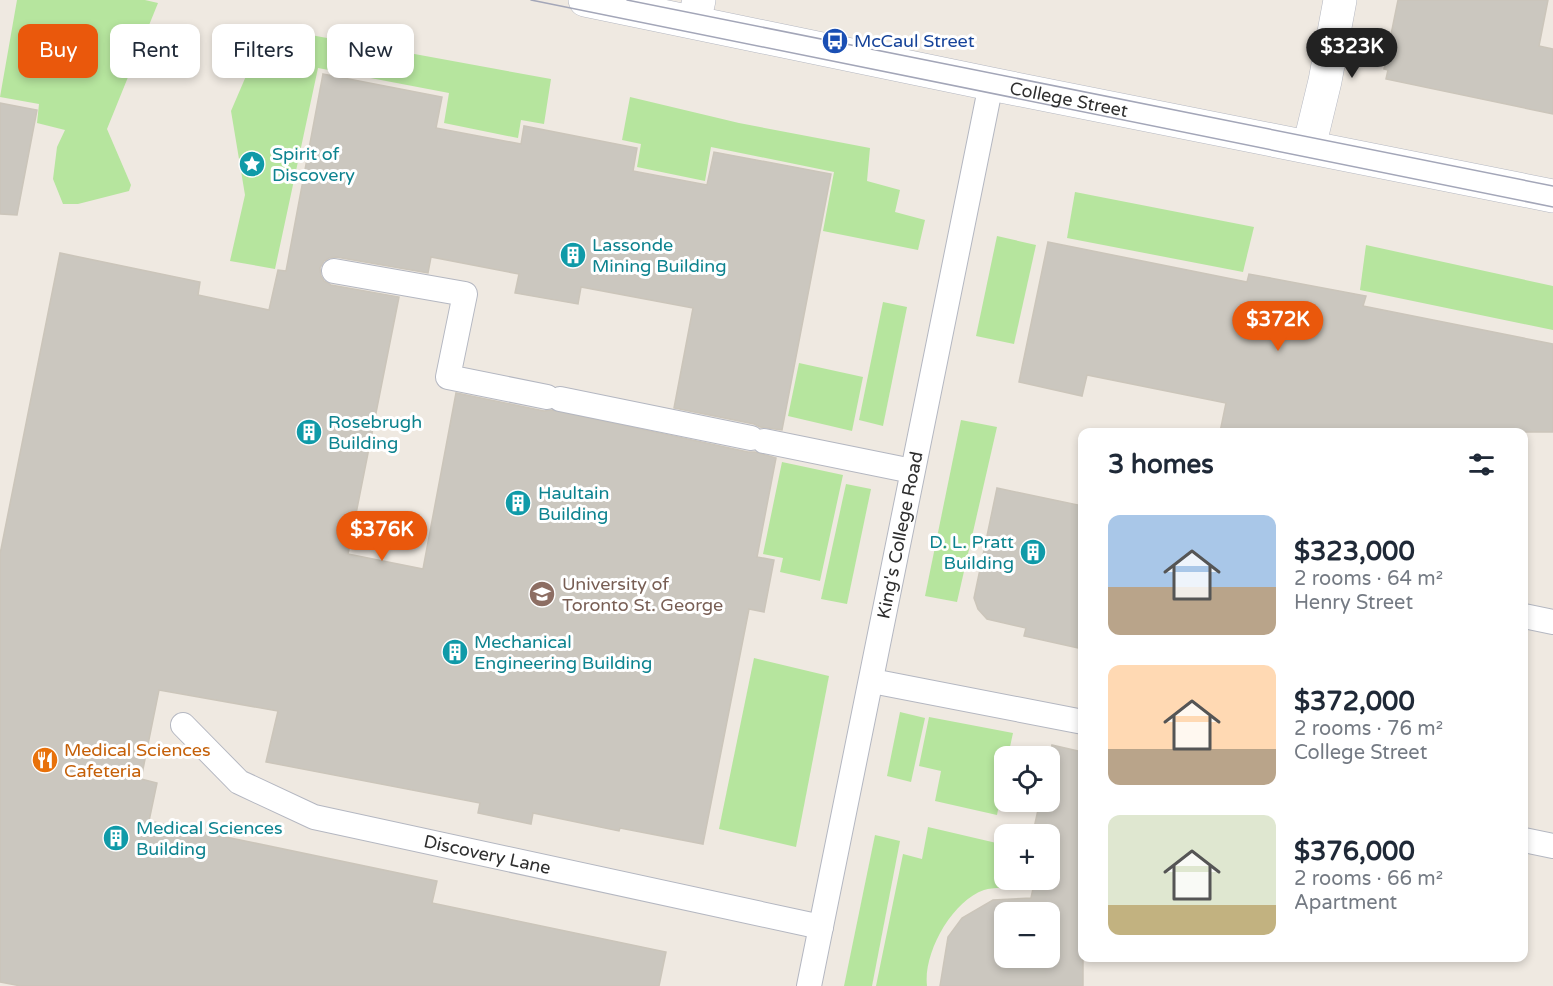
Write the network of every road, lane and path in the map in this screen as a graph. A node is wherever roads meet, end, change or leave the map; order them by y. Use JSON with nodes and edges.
{"nodes":[{"id":1,"x":585,"y":0,"type":"edge"},
{"id":2,"x":1340,"y":0,"type":"edge"},
{"id":3,"x":697,"y":11,"type":"edge"},
{"id":4,"x":991,"y":84,"type":"junction"},
{"id":5,"x":1309,"y":147,"type":"junction"},
{"id":6,"x":1553,"y":196,"type":"edge"},
{"id":7,"x":334,"y":271,"type":"dead end"},
{"id":8,"x":912,"y":471,"type":"junction"},
{"id":9,"x":1528,"y":617,"type":"edge"},
{"id":10,"x":1553,"y":622,"type":"edge"},
{"id":11,"x":872,"y":681,"type":"junction"},
{"id":12,"x":1078,"y":721,"type":"edge"},
{"id":13,"x":183,"y":725,"type":"dead end"},
{"id":14,"x":1528,"y":841,"type":"edge"},
{"id":15,"x":1553,"y":846,"type":"edge"},
{"id":16,"x":821,"y":927,"type":"junction"},
{"id":17,"x":809,"y":986,"type":"edge"}],
"edges":[{"from":1,"to":3,"type":"main road","name":"College Street"},
{"from":2,"to":5,"type":"main road"},
{"from":3,"to":4,"type":"main road","name":"College Street"},
{"from":4,"to":5,"type":"main road","name":"College Street"},
{"from":4,"to":8,"type":"lane","name":"King's College Road"},
{"from":5,"to":6,"type":"main road","name":"College Street"},
{"from":7,"to":8,"type":"lane"},
{"from":8,"to":11,"type":"lane","name":"King's College Road"},
{"from":9,"to":10,"type":"lane"},
{"from":11,"to":12,"type":"lane"},
{"from":11,"to":16,"type":"lane","name":"King's College Road"},
{"from":13,"to":16,"type":"lane","name":"Discovery Lane"},
{"from":14,"to":15,"type":"lane"},
{"from":16,"to":17,"type":"lane","name":"King's College Road"}]}
